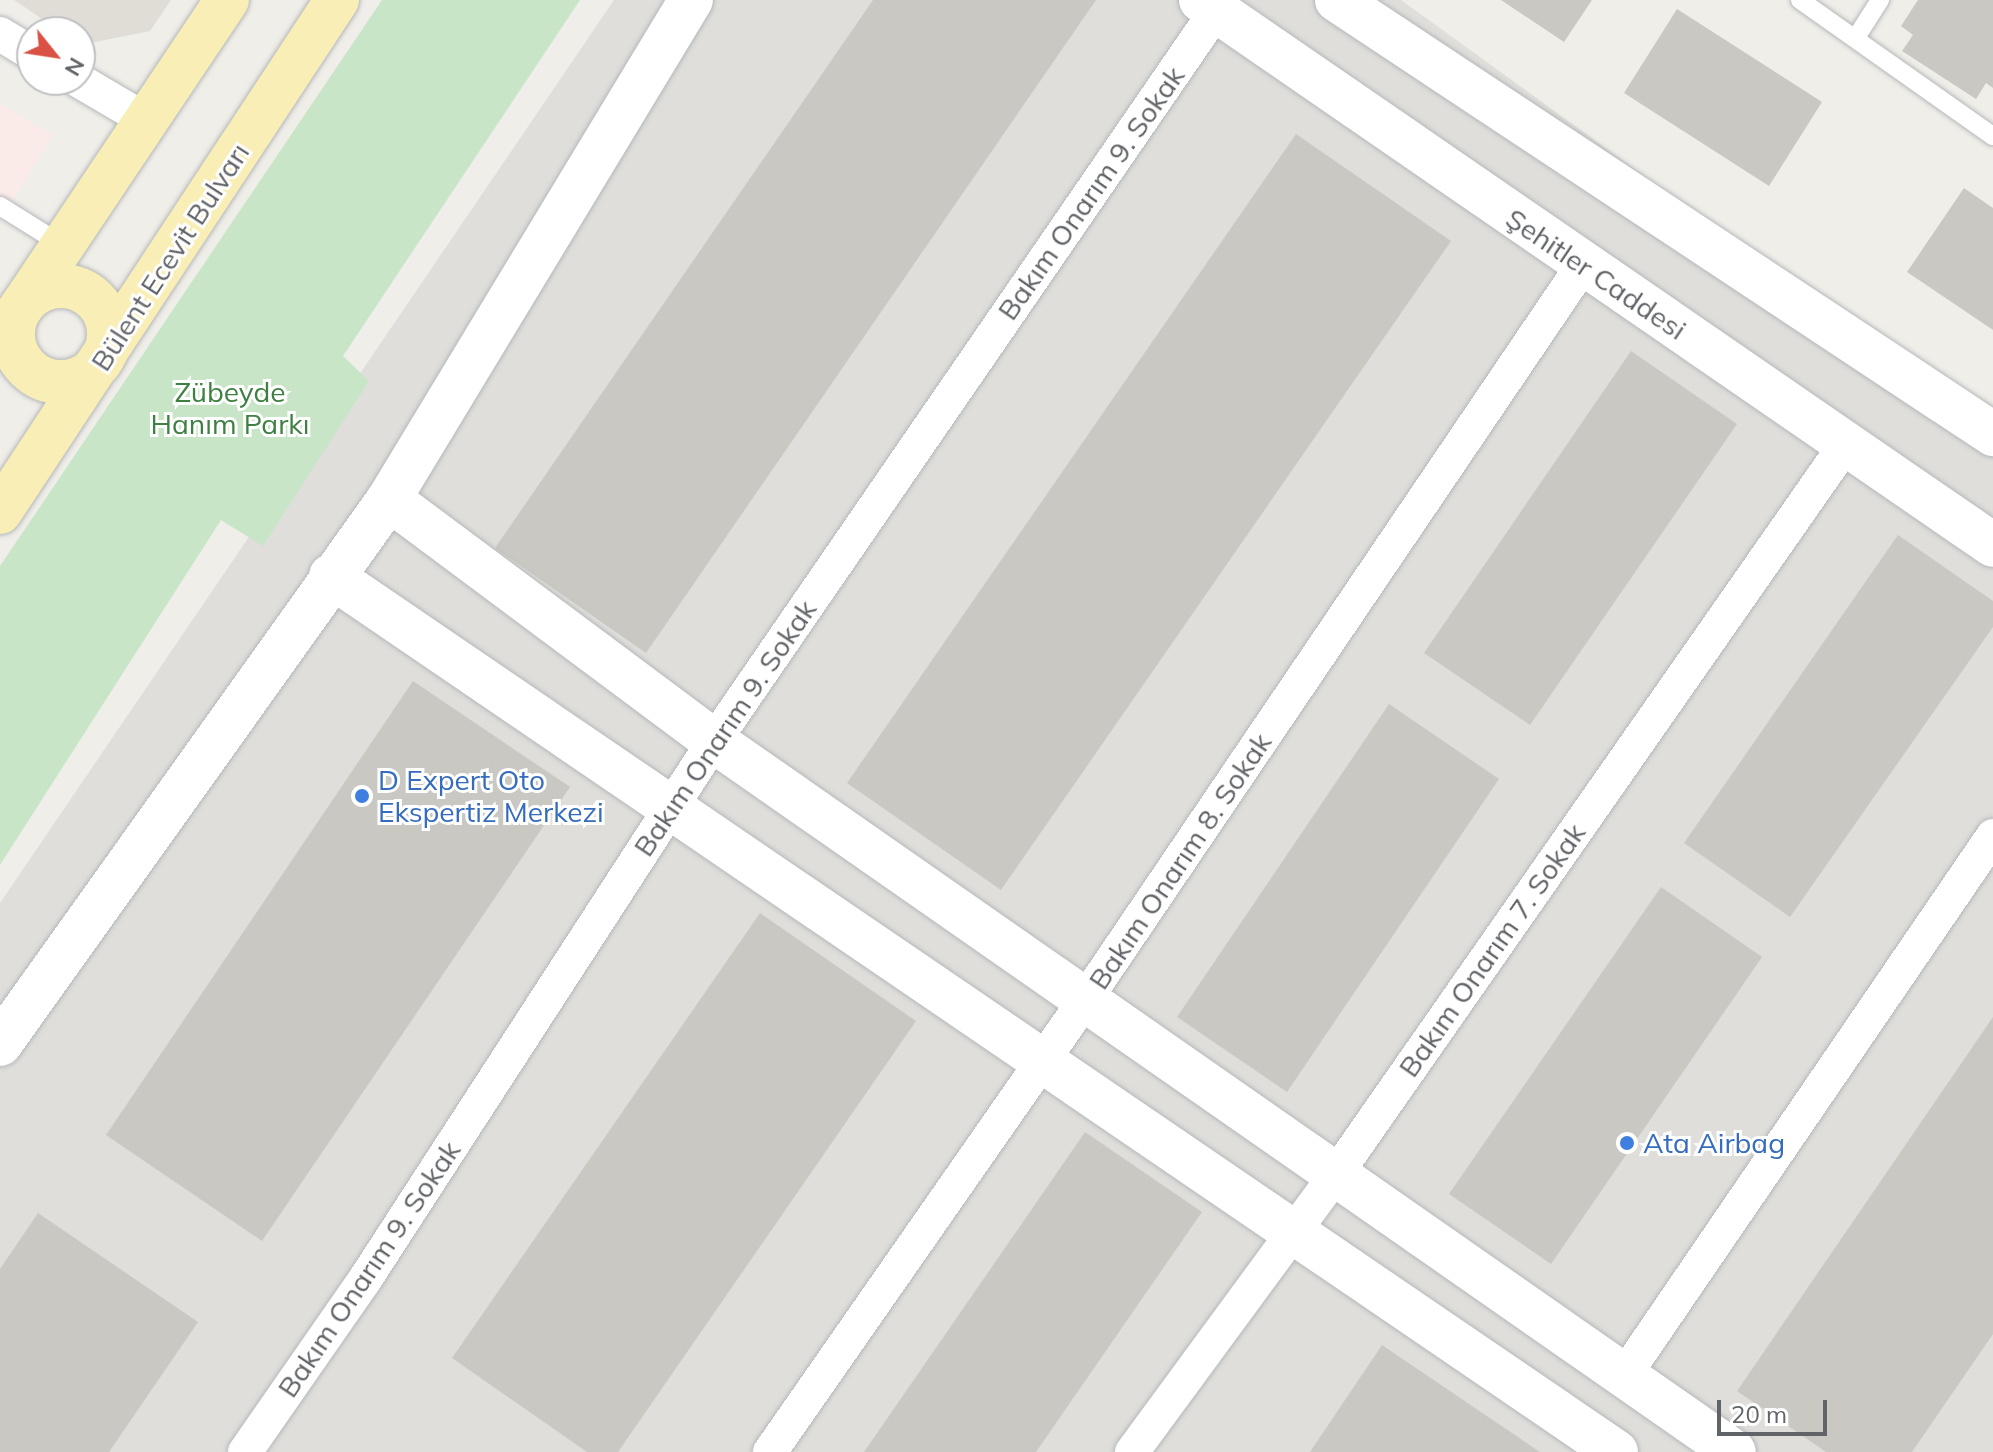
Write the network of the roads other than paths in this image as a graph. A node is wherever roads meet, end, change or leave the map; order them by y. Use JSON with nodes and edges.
{"nodes":[{"id":1,"x":227,"y":0,"type":"edge"},
{"id":2,"x":337,"y":0,"type":"edge"},
{"id":3,"x":691,"y":0,"type":"edge"},
{"id":4,"x":1337,"y":0,"type":"edge"},
{"id":5,"x":1800,"y":0,"type":"edge"},
{"id":6,"x":1880,"y":0,"type":"edge"},
{"id":7,"x":1209,"y":6,"type":"edge"},
{"id":8,"x":1857,"y":36,"type":"junction"},
{"id":9,"x":96,"y":91,"type":"edge"},
{"id":10,"x":146,"y":120,"type":"junction"},
{"id":11,"x":1993,"y":136,"type":"edge"},
{"id":12,"x":0,"y":206,"type":"edge"},
{"id":13,"x":64,"y":246,"type":"junction"},
{"id":14,"x":1583,"y":265,"type":"junction"},
{"id":15,"x":7,"y":314,"type":"edge"},
{"id":16,"x":102,"y":360,"type":"junction"},
{"id":17,"x":1993,"y":434,"type":"edge"},
{"id":18,"x":1846,"y":444,"type":"junction"},
{"id":19,"x":389,"y":499,"type":"junction"},
{"id":20,"x":0,"y":512,"type":"edge"},
{"id":21,"x":1993,"y":545,"type":"edge"},
{"id":22,"x":331,"y":576,"type":"junction"},
{"id":23,"x":714,"y":741,"type":"junction"},
{"id":24,"x":670,"y":808,"type":"junction"},
{"id":25,"x":1993,"y":836,"type":"edge"},
{"id":26,"x":1085,"y":1000,"type":"junction"},
{"id":27,"x":0,"y":1044,"type":"edge"},
{"id":28,"x":1040,"y":1060,"type":"junction"},
{"id":29,"x":1334,"y":1177,"type":"junction"},
{"id":30,"x":1293,"y":1232,"type":"junction"},
{"id":31,"x":1624,"y":1376,"type":"junction"},
{"id":32,"x":245,"y":1452,"type":"edge"},
{"id":33,"x":770,"y":1452,"type":"edge"},
{"id":34,"x":1132,"y":1452,"type":"edge"},
{"id":35,"x":1616,"y":1452,"type":"edge"},
{"id":36,"x":1734,"y":1452,"type":"edge"}],
"edges":[{"from":1,"to":10,"type":"main road"},
{"from":2,"to":16,"type":"main road","name":"Bülent Ecevit Bulvarı"},
{"from":3,"to":19,"type":"street"},
{"from":4,"to":17,"type":"street"},
{"from":5,"to":8,"type":"lane"},
{"from":6,"to":8,"type":"lane"},
{"from":7,"to":14,"type":"street","name":"Şehitler Caddesi"},
{"from":7,"to":23,"type":"street","name":"Bakım Onarım 9. Sokak"},
{"from":8,"to":11,"type":"lane"},
{"from":9,"to":10,"type":"street"},
{"from":10,"to":13,"type":"main road"},
{"from":12,"to":13,"type":"lane"},
{"from":13,"to":15,"type":"main road"},
{"from":14,"to":18,"type":"street","name":"Şehitler Caddesi"},
{"from":14,"to":26,"type":"street","name":"Bakım Onarım 8. Sokak"},
{"from":15,"to":16,"type":"main road"},
{"from":15,"to":16,"type":"main road"},
{"from":16,"to":20,"type":"main road","name":"Bülent Ecevit Bulvarı"},
{"from":18,"to":21,"type":"street","name":"Şehitler Caddesi"},
{"from":18,"to":29,"type":"street","name":"Bakım Onarım 7. Sokak"},
{"from":19,"to":22,"type":"street"},
{"from":19,"to":23,"type":"street"},
{"from":22,"to":24,"type":"street"},
{"from":22,"to":27,"type":"street"},
{"from":23,"to":24,"type":"street","name":"Bakım Onarım 9. Sokak"},
{"from":23,"to":26,"type":"street"},
{"from":24,"to":28,"type":"street"},
{"from":24,"to":32,"type":"street","name":"Bakım Onarım 9. Sokak"},
{"from":25,"to":31,"type":"street"},
{"from":26,"to":28,"type":"street","name":"Bakım Onarım 8. Sokak"},
{"from":26,"to":29,"type":"street"},
{"from":28,"to":30,"type":"street"},
{"from":28,"to":33,"type":"street","name":"Bakım Onarım 8. Sokak"},
{"from":29,"to":30,"type":"street","name":"Bakım Onarım 7. Sokak"},
{"from":29,"to":31,"type":"street"},
{"from":30,"to":34,"type":"street","name":"Bakım Onarım 7. Sokak"},
{"from":30,"to":35,"type":"street"},
{"from":31,"to":36,"type":"street"}]}
